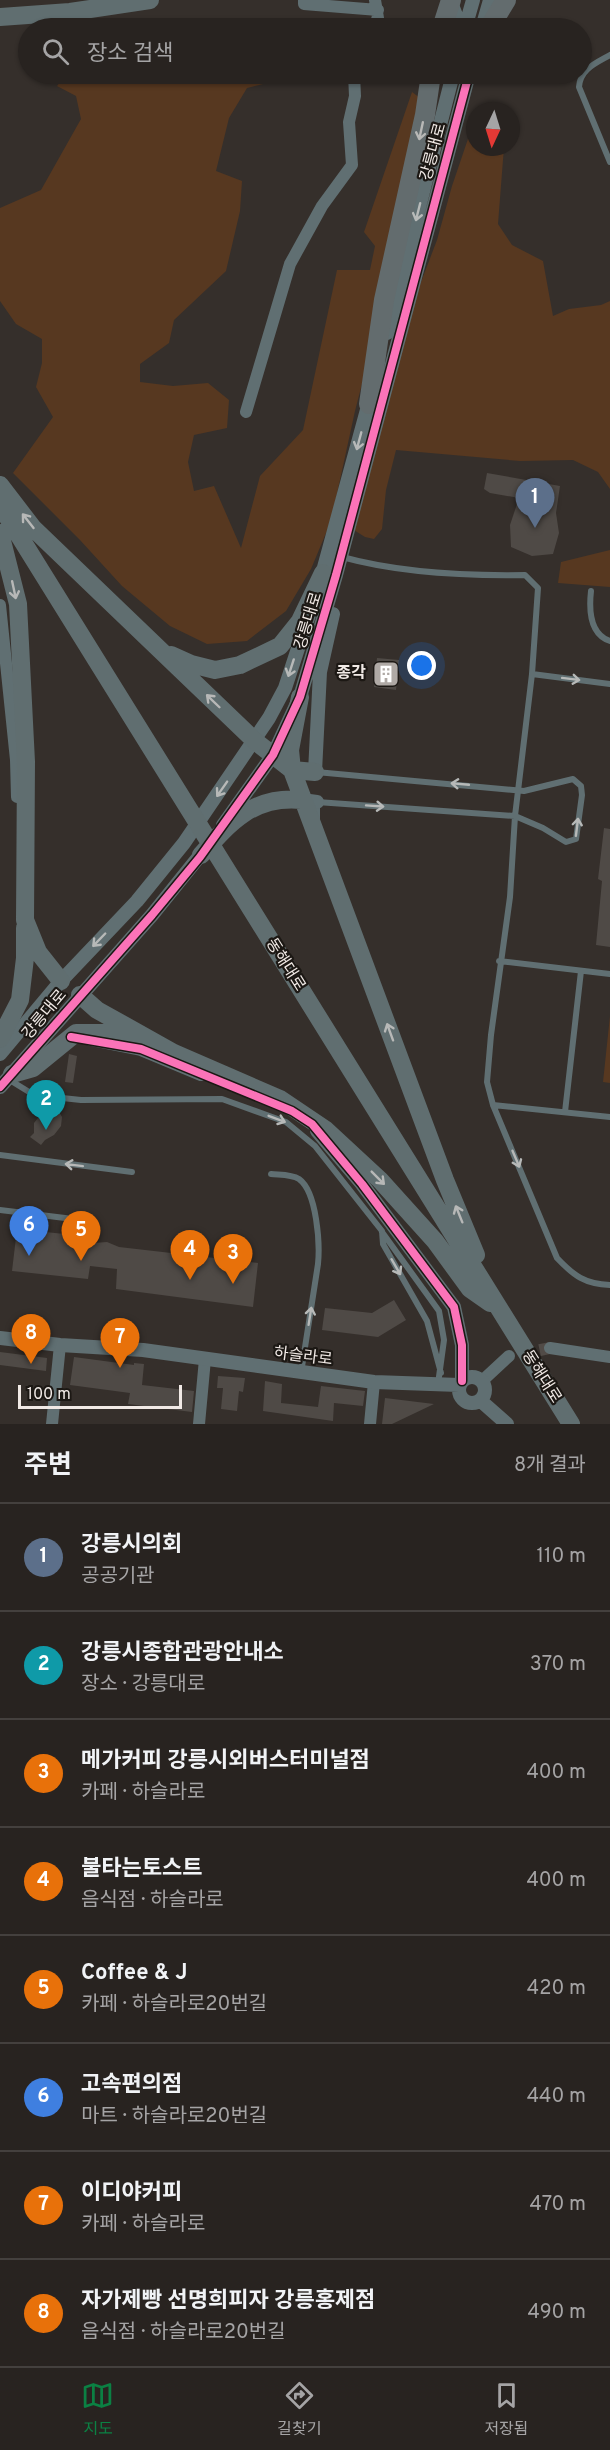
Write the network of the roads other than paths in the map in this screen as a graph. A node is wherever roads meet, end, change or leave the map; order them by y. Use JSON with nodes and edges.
{"nodes":[{"id":1,"x":150,"y":0,"type":"edge"},
{"id":2,"x":304,"y":0,"type":"edge"},
{"id":3,"x":450,"y":0,"type":"edge"},
{"id":4,"x":473,"y":0,"type":"edge"},
{"id":5,"x":490,"y":0,"type":"edge"},
{"id":6,"x":506,"y":0,"type":"edge"},
{"id":7,"x":376,"y":5,"type":"edge"},
{"id":8,"x":0,"y":17,"type":"edge"},
{"id":9,"x":445,"y":18,"type":"edge"},
{"id":10,"x":458,"y":18,"type":"edge"},
{"id":11,"x":467,"y":18,"type":"edge"},
{"id":12,"x":485,"y":18,"type":"edge"},
{"id":13,"x":495,"y":18,"type":"edge"},
{"id":14,"x":610,"y":55,"type":"edge"},
{"id":15,"x":592,"y":66,"type":"edge"},
{"id":16,"x":354,"y":84,"type":"edge"},
{"id":17,"x":429,"y":84,"type":"edge"},
{"id":18,"x":450,"y":84,"type":"edge"},
{"id":19,"x":466,"y":84,"type":"edge"},
{"id":20,"x":579,"y":84,"type":"edge"},
{"id":21,"x":610,"y":162,"type":"edge"},
{"id":22,"x":369,"y":404,"type":"junction"},
{"id":23,"x":246,"y":412,"type":"dead end"},
{"id":24,"x":0,"y":485,"type":"edge"},
{"id":25,"x":0,"y":505,"type":"edge"},
{"id":26,"x":0,"y":533,"type":"edge"},
{"id":27,"x":341,"y":556,"type":"junction"},
{"id":28,"x":330,"y":574,"type":"junction"},
{"id":29,"x":591,"y":591,"type":"dead end"},
{"id":30,"x":0,"y":604,"type":"edge"},
{"id":31,"x":610,"y":641,"type":"edge"},
{"id":32,"x":157,"y":648,"type":"junction"},
{"id":33,"x":532,"y":674,"type":"junction"},
{"id":34,"x":610,"y":684,"type":"edge"},
{"id":35,"x":300,"y":698,"type":"junction"},
{"id":36,"x":255,"y":741,"type":"junction"},
{"id":37,"x":273,"y":755,"type":"junction"},
{"id":38,"x":292,"y":770,"type":"junction"},
{"id":39,"x":315,"y":772,"type":"junction"},
{"id":40,"x":519,"y":789,"type":"junction"},
{"id":41,"x":309,"y":801,"type":"junction"},
{"id":42,"x":515,"y":816,"type":"junction"},
{"id":43,"x":201,"y":855,"type":"junction"},
{"id":44,"x":25,"y":920,"type":"junction"},
{"id":45,"x":499,"y":961,"type":"junction"},
{"id":46,"x":581,"y":971,"type":"junction"},
{"id":47,"x":610,"y":974,"type":"edge"},
{"id":48,"x":61,"y":981,"type":"junction"},
{"id":49,"x":21,"y":989,"type":"junction"},
{"id":50,"x":80,"y":995,"type":"junction"},
{"id":51,"x":72,"y":1036,"type":"junction"},
{"id":52,"x":0,"y":1039,"type":"edge"},
{"id":53,"x":174,"y":1053,"type":"junction"},
{"id":54,"x":0,"y":1054,"type":"edge"},
{"id":55,"x":7,"y":1080,"type":"edge"},
{"id":56,"x":280,"y":1099,"type":"junction"},
{"id":57,"x":493,"y":1105,"type":"junction"},
{"id":58,"x":565,"y":1113,"type":"junction"},
{"id":59,"x":299,"y":1116,"type":"junction"},
{"id":60,"x":610,"y":1117,"type":"edge"},
{"id":61,"x":0,"y":1155,"type":"edge"},
{"id":62,"x":132,"y":1172,"type":"dead end"},
{"id":63,"x":271,"y":1174,"type":"dead end"},
{"id":64,"x":0,"y":1210,"type":"edge"},
{"id":65,"x":73,"y":1219,"type":"dead end"},
{"id":66,"x":382,"y":1231,"type":"junction"},
{"id":67,"x":610,"y":1286,"type":"edge"},
{"id":68,"x":496,"y":1307,"type":"junction"},
{"id":69,"x":0,"y":1338,"type":"edge"},
{"id":70,"x":60,"y":1345,"type":"junction"},
{"id":71,"x":550,"y":1348,"type":"tunnel mouth"},
{"id":72,"x":509,"y":1356,"type":"tunnel mouth"},
{"id":73,"x":610,"y":1357,"type":"edge"},
{"id":74,"x":204,"y":1359,"type":"junction"},
{"id":75,"x":301,"y":1374,"type":"junction"},
{"id":76,"x":439,"y":1378,"type":"junction"},
{"id":77,"x":482,"y":1381,"type":"junction"},
{"id":78,"x":374,"y":1382,"type":"junction"},
{"id":79,"x":461,"y":1383,"type":"junction"},
{"id":80,"x":481,"y":1401,"type":"junction"},
{"id":81,"x":52,"y":1424,"type":"edge"},
{"id":82,"x":199,"y":1424,"type":"edge"},
{"id":83,"x":370,"y":1424,"type":"edge"},
{"id":84,"x":507,"y":1424,"type":"edge"},
{"id":85,"x":571,"y":1424,"type":"edge"}],
"edges":[{"from":1,"to":8,"type":"main road"},
{"from":2,"to":7,"type":"street"},
{"from":3,"to":9,"type":"highway"},
{"from":3,"to":10,"type":"street"},
{"from":4,"to":11,"type":"street"},
{"from":5,"to":12,"type":"street"},
{"from":6,"to":13,"type":"highway"},
{"from":14,"to":15,"type":"lane"},
{"from":16,"to":23,"type":"street"},
{"from":17,"to":22,"type":"highway","one_way":true},
{"from":18,"to":22,"type":"street","name":"강릉대로","one_way":true},
{"from":19,"to":27,"type":"street","name":"강릉대로"},
{"from":20,"to":21,"type":"lane"},
{"from":22,"to":28,"type":"street","name":"강릉대로","one_way":true},
{"from":32,"to":24,"type":"main road","one_way":true},
{"from":25,"to":68,"type":"main road","name":"동해대로"},
{"from":26,"to":44,"type":"main road","one_way":true},
{"from":27,"to":28,"type":"street","name":"강릉대로"},
{"from":27,"to":33,"type":"lane"},
{"from":28,"to":32,"type":"main road"},
{"from":28,"to":35,"type":"street","name":"강릉대로"},
{"from":28,"to":36,"type":"street","name":"강릉대로","one_way":true},
{"from":28,"to":39,"type":"street"},
{"from":29,"to":31,"type":"lane"},
{"from":30,"to":49,"type":"street"},
{"from":36,"to":32,"type":"main road","one_way":true},
{"from":33,"to":34,"type":"lane","one_way":true},
{"from":33,"to":40,"type":"lane"},
{"from":35,"to":37,"type":"street","name":"강릉대로"},
{"from":35,"to":38,"type":"main road"},
{"from":36,"to":37,"type":"main road"},
{"from":36,"to":48,"type":"street","name":"강릉대로","one_way":true},
{"from":37,"to":38,"type":"main road"},
{"from":37,"to":43,"type":"street","name":"강릉대로"},
{"from":38,"to":39,"type":"main road"},
{"from":38,"to":41,"type":"main road"},
{"from":40,"to":39,"type":"lane","one_way":true},
{"from":40,"to":42,"type":"lane"},
{"from":42,"to":40,"type":"lane","one_way":true},
{"from":41,"to":42,"type":"lane","one_way":true},
{"from":41,"to":43,"type":"main road"},
{"from":68,"to":41,"type":"main road","one_way":true},
{"from":42,"to":45,"type":"lane"},
{"from":43,"to":50,"type":"street","name":"강릉대로"},
{"from":44,"to":48,"type":"main road"},
{"from":44,"to":49,"type":"main road"},
{"from":45,"to":46,"type":"lane"},
{"from":45,"to":57,"type":"lane"},
{"from":46,"to":47,"type":"lane"},
{"from":46,"to":58,"type":"lane"},
{"from":48,"to":50,"type":"street"},
{"from":48,"to":54,"type":"street","name":"강릉대로"},
{"from":49,"to":52,"type":"main road"},
{"from":50,"to":53,"type":"main road"},
{"from":50,"to":55,"type":"street","name":"강릉대로"},
{"from":51,"to":53,"type":"main road"},
{"from":51,"to":55,"type":"main road"},
{"from":51,"to":59,"type":"street"},
{"from":53,"to":56,"type":"main road"},
{"from":55,"to":66,"type":"lane","one_way":true},
{"from":56,"to":59,"type":"street"},
{"from":56,"to":68,"type":"main road","one_way":true},
{"from":57,"to":58,"type":"lane"},
{"from":57,"to":67,"type":"lane","one_way":true},
{"from":58,"to":60,"type":"lane"},
{"from":59,"to":79,"type":"street"},
{"from":62,"to":61,"type":"lane","one_way":true},
{"from":75,"to":63,"type":"lane","one_way":true},
{"from":64,"to":65,"type":"lane"},
{"from":66,"to":76,"type":"lane","one_way":true},
{"from":66,"to":76,"type":"lane"},
{"from":68,"to":85,"type":"main road","name":"동해대로"},
{"from":69,"to":70,"type":"street","name":"하슬라로"},
{"from":70,"to":74,"type":"street","name":"하슬라로"},
{"from":70,"to":81,"type":"street"},
{"from":71,"to":73,"type":"street"},
{"from":72,"to":77,"type":"street"},
{"from":74,"to":75,"type":"street","name":"하슬라로"},
{"from":74,"to":82,"type":"street"},
{"from":75,"to":78,"type":"street","name":"하슬라로"},
{"from":76,"to":78,"type":"street","name":"하슬라로"},
{"from":76,"to":79,"type":"street","name":"하슬라로"},
{"from":77,"to":79,"type":"street"},
{"from":77,"to":80,"type":"street"},
{"from":78,"to":83,"type":"street"},
{"from":79,"to":80,"type":"street"},
{"from":80,"to":84,"type":"street"}]}
